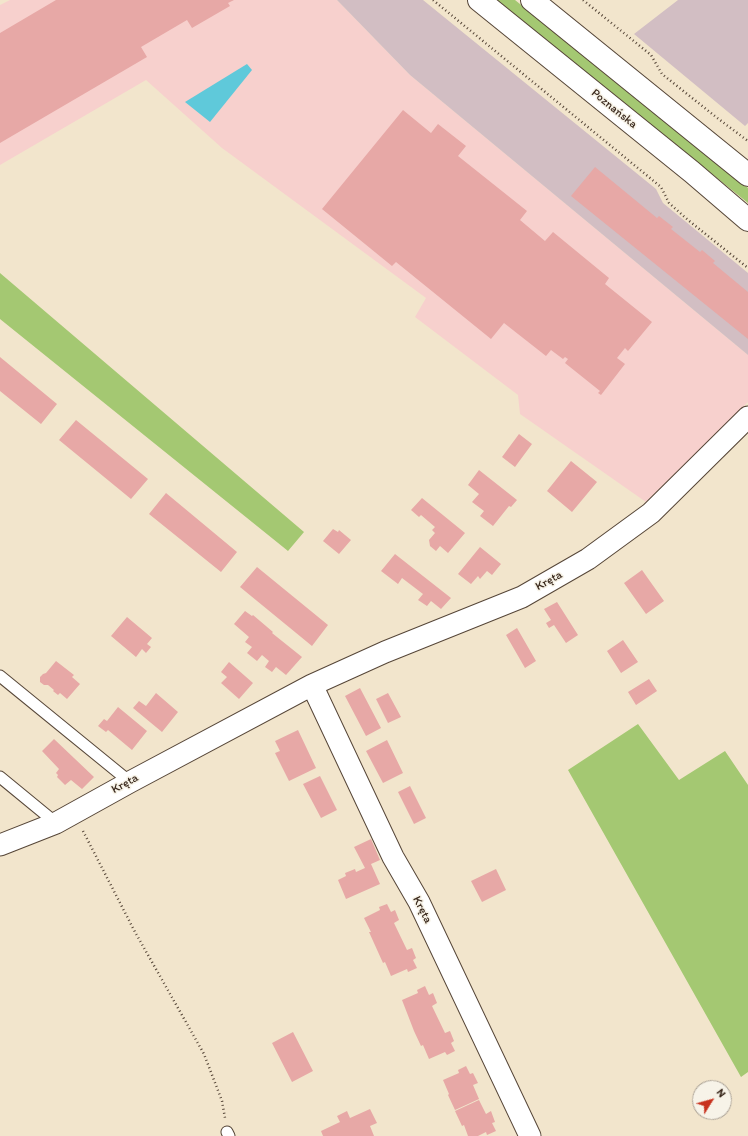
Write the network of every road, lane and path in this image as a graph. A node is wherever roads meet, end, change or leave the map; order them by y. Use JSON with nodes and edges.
{"nodes":[{"id":1,"x":433,"y":0,"type":"edge"},
{"id":2,"x":479,"y":0,"type":"edge"},
{"id":3,"x":532,"y":0,"type":"edge"},
{"id":4,"x":583,"y":0,"type":"edge"},
{"id":5,"x":748,"y":141,"type":"edge"},
{"id":6,"x":748,"y":175,"type":"edge"},
{"id":7,"x":748,"y":220,"type":"edge"},
{"id":8,"x":748,"y":268,"type":"edge"},
{"id":9,"x":748,"y":417,"type":"edge"},
{"id":10,"x":0,"y":676,"type":"edge"},
{"id":11,"x":312,"y":685,"type":"junction"},
{"id":12,"x":0,"y":777,"type":"edge"},
{"id":13,"x":130,"y":782,"type":"junction"},
{"id":14,"x":65,"y":818,"type":"junction"},
{"id":15,"x":0,"y":845,"type":"edge"},
{"id":16,"x":228,"y":1134,"type":"edge"},
{"id":17,"x":530,"y":1136,"type":"edge"}],
"edges":[{"from":1,"to":8,"type":"path"},
{"from":2,"to":7,"type":"main road","name":"Poznańska"},
{"from":3,"to":6,"type":"main road"},
{"from":4,"to":5,"type":"path"},
{"from":9,"to":11,"type":"street","name":"Kręta"},
{"from":10,"to":13,"type":"lane"},
{"from":11,"to":13,"type":"street","name":"Kręta"},
{"from":11,"to":17,"type":"street","name":"Kręta"},
{"from":12,"to":14,"type":"lane"},
{"from":13,"to":14,"type":"street","name":"Kręta"},
{"from":14,"to":15,"type":"street","name":"Kręta"},
{"from":14,"to":16,"type":"path"}]}
